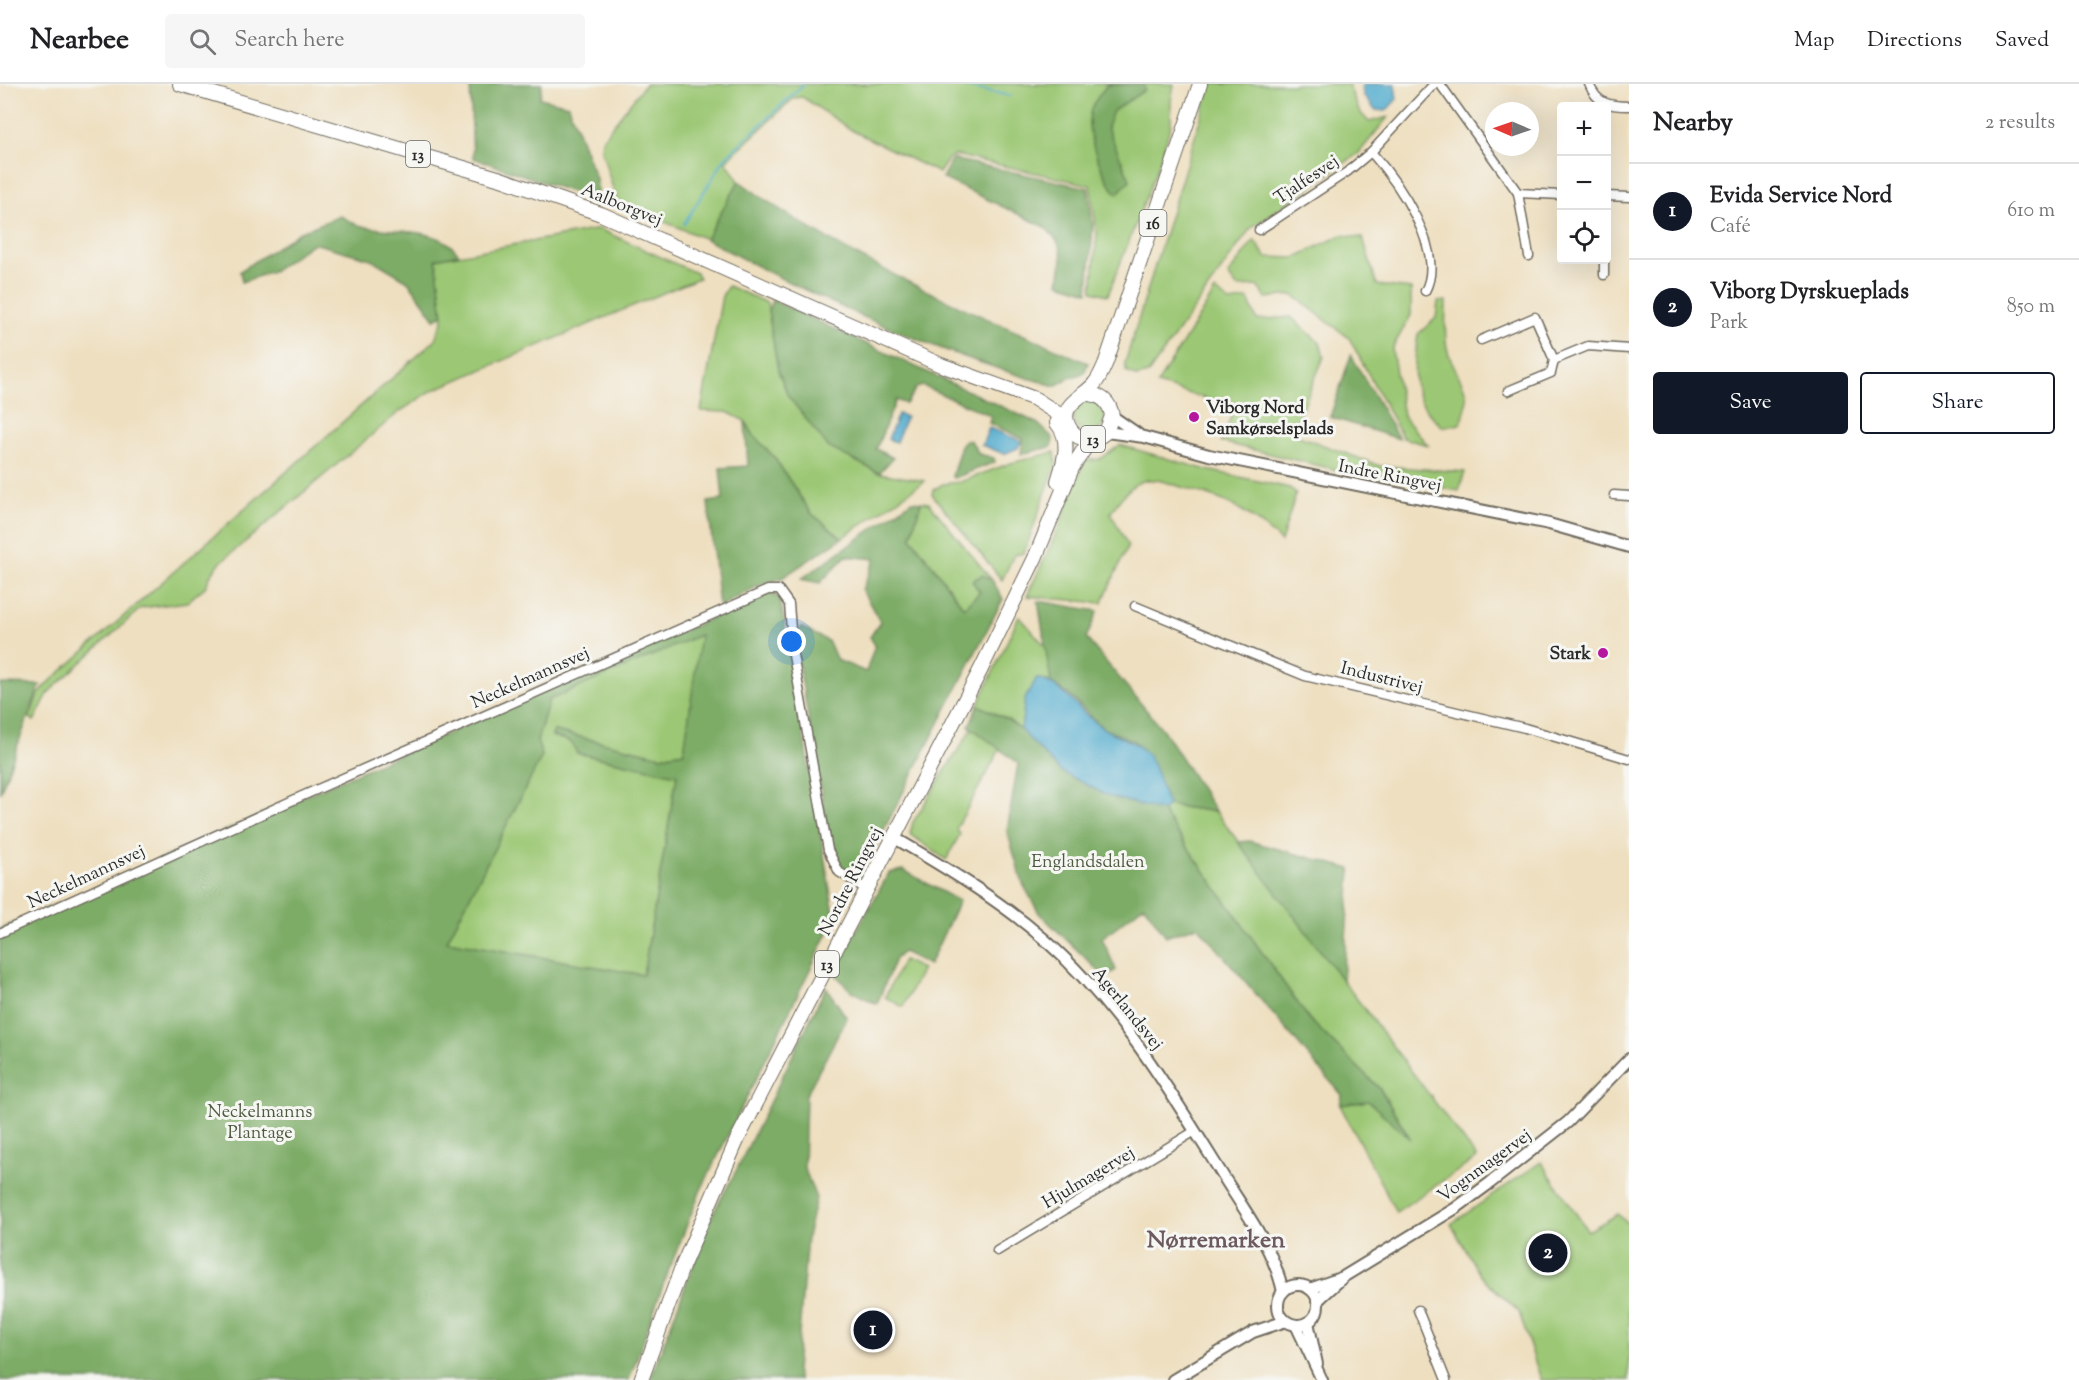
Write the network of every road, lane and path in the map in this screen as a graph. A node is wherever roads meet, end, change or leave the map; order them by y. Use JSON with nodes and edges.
{"nodes":[{"id":1,"x":180,"y":84,"type":"edge"},
{"id":2,"x":1200,"y":84,"type":"edge"},
{"id":3,"x":1434,"y":84,"type":"edge"},
{"id":4,"x":1440,"y":84,"type":"edge"},
{"id":5,"x":1589,"y":84,"type":"edge"},
{"id":6,"x":1629,"y":106,"type":"edge"},
{"id":7,"x":1371,"y":152,"type":"junction"},
{"id":8,"x":1518,"y":193,"type":"junction"},
{"id":9,"x":1557,"y":195,"type":"edge"},
{"id":10,"x":1611,"y":196,"type":"edge"},
{"id":11,"x":1629,"y":197,"type":"edge"},
{"id":12,"x":1259,"y":230,"type":"dead end"},
{"id":13,"x":1529,"y":256,"type":"dead end"},
{"id":14,"x":1604,"y":264,"type":"edge"},
{"id":15,"x":1604,"y":274,"type":"dead end"},
{"id":16,"x":1425,"y":291,"type":"dead end"},
{"id":17,"x":1481,"y":339,"type":"dead end"},
{"id":18,"x":1629,"y":349,"type":"edge"},
{"id":19,"x":1554,"y":360,"type":"junction"},
{"id":20,"x":1106,"y":362,"type":"junction"},
{"id":21,"x":941,"y":365,"type":"junction"},
{"id":22,"x":1508,"y":391,"type":"dead end"},
{"id":23,"x":1079,"y":397,"type":"junction"},
{"id":24,"x":1035,"y":399,"type":"junction"},
{"id":25,"x":1105,"y":400,"type":"junction"},
{"id":26,"x":1112,"y":416,"type":"junction"},
{"id":27,"x":1066,"y":419,"type":"junction"},
{"id":28,"x":1106,"y":432,"type":"junction"},
{"id":29,"x":1074,"y":434,"type":"junction"},
{"id":30,"x":1144,"y":437,"type":"junction"},
{"id":31,"x":1090,"y":440,"type":"junction"},
{"id":32,"x":1072,"y":468,"type":"junction"},
{"id":33,"x":1614,"y":495,"type":"dead end"},
{"id":34,"x":1629,"y":496,"type":"edge"},
{"id":35,"x":1629,"y":546,"type":"edge"},
{"id":36,"x":1035,"y":558,"type":"junction"},
{"id":37,"x":1135,"y":606,"type":"dead end"},
{"id":38,"x":1629,"y":759,"type":"edge"},
{"id":39,"x":893,"y":837,"type":"junction"},
{"id":40,"x":866,"y":889,"type":"junction"},
{"id":41,"x":0,"y":933,"type":"edge"},
{"id":42,"x":1627,"y":1065,"type":"edge"},
{"id":43,"x":1195,"y":1131,"type":"junction"},
{"id":44,"x":997,"y":1251,"type":"dead end"},
{"id":45,"x":1273,"y":1261,"type":"junction"},
{"id":46,"x":1343,"y":1277,"type":"junction"},
{"id":47,"x":1294,"y":1285,"type":"junction"},
{"id":48,"x":1310,"y":1289,"type":"junction"},
{"id":49,"x":1283,"y":1292,"type":"junction"},
{"id":50,"x":1317,"y":1301,"type":"junction"},
{"id":51,"x":1278,"y":1307,"type":"junction"},
{"id":52,"x":1418,"y":1310,"type":"dead end"},
{"id":53,"x":1308,"y":1322,"type":"junction"},
{"id":54,"x":1291,"y":1323,"type":"junction"},
{"id":55,"x":1253,"y":1332,"type":"junction"},
{"id":56,"x":1320,"y":1375,"type":"edge"},
{"id":57,"x":641,"y":1380,"type":"edge"},
{"id":58,"x":1173,"y":1380,"type":"edge"},
{"id":59,"x":1446,"y":1380,"type":"edge"}],
"edges":[{"from":1,"to":21,"type":"main road","name":"Aalborgvej","number":"13"},
{"from":2,"to":20,"type":"main road","number":"16"},
{"from":3,"to":7,"type":"street","name":"Tjalfesvej"},
{"from":4,"to":8,"type":"street"},
{"from":5,"to":6,"type":"street"},
{"from":7,"to":12,"type":"street","name":"Tjalfesvej"},
{"from":7,"to":16,"type":"street"},
{"from":8,"to":9,"type":"street"},
{"from":8,"to":13,"type":"street"},
{"from":10,"to":11,"type":"street"},
{"from":14,"to":15,"type":"street"},
{"from":17,"to":19,"type":"street"},
{"from":18,"to":19,"type":"street"},
{"from":19,"to":22,"type":"street"},
{"from":20,"to":23,"type":"main road","number":"16"},
{"from":20,"to":25,"type":"main road","number":"16"},
{"from":21,"to":24,"type":"main road","name":"Aalborgvej","number":"13"},
{"from":21,"to":36,"type":"main road","number":"13"},
{"from":23,"to":24,"type":"main road","name":"Aalborgvej","number":"13"},
{"from":23,"to":25,"type":"main road","number":"13"},
{"from":23,"to":27,"type":"main road","number":"13"},
{"from":24,"to":27,"type":"main road","name":"Aalborgvej"},
{"from":25,"to":26,"type":"main road","number":"13"},
{"from":26,"to":28,"type":"main road","number":"13"},
{"from":26,"to":30,"type":"street","name":"Indre Ringvej"},
{"from":27,"to":29,"type":"main road","number":"13"},
{"from":28,"to":30,"type":"street","name":"Indre Ringvej"},
{"from":28,"to":31,"type":"main road","number":"13"},
{"from":29,"to":31,"type":"main road","number":"13"},
{"from":29,"to":32,"type":"main road","name":"Nordre Ringvej"},
{"from":30,"to":35,"type":"street","name":"Indre Ringvej"},
{"from":31,"to":32,"type":"main road","name":"Nordre Ringvej","number":"13"},
{"from":32,"to":36,"type":"main road","name":"Nordre Ringvej","number":"13"},
{"from":33,"to":34,"type":"street"},
{"from":36,"to":39,"type":"main road","name":"Nordre Ringvej","number":"13"},
{"from":37,"to":38,"type":"street","name":"Industrivej"},
{"from":39,"to":40,"type":"main road","name":"Nordre Ringvej","number":"13"},
{"from":39,"to":43,"type":"street","name":"Agerlandsvej"},
{"from":40,"to":41,"type":"street","name":"Neckelmannsvej"},
{"from":40,"to":57,"type":"main road","name":"Nordre Ringvej","number":"13"},
{"from":42,"to":46,"type":"street","name":"Vognmagervej"},
{"from":43,"to":44,"type":"street","name":"Hjulmagervej"},
{"from":43,"to":45,"type":"street","name":"Agerlandsvej"},
{"from":45,"to":47,"type":"street","name":"Agerlandsvej"},
{"from":45,"to":49,"type":"street","name":"Agerlandsvej"},
{"from":46,"to":48,"type":"street","name":"Vognmagervej"},
{"from":46,"to":50,"type":"street","name":"Vognmagervej"},
{"from":47,"to":48,"type":"street"},
{"from":47,"to":49,"type":"street"},
{"from":48,"to":50,"type":"street"},
{"from":49,"to":51,"type":"street"},
{"from":50,"to":53,"type":"street"},
{"from":51,"to":54,"type":"street"},
{"from":51,"to":55,"type":"street"},
{"from":52,"to":59,"type":"street"},
{"from":53,"to":54,"type":"street"},
{"from":53,"to":56,"type":"street"},
{"from":54,"to":55,"type":"street"},
{"from":54,"to":56,"type":"street"},
{"from":55,"to":58,"type":"street"}]}
